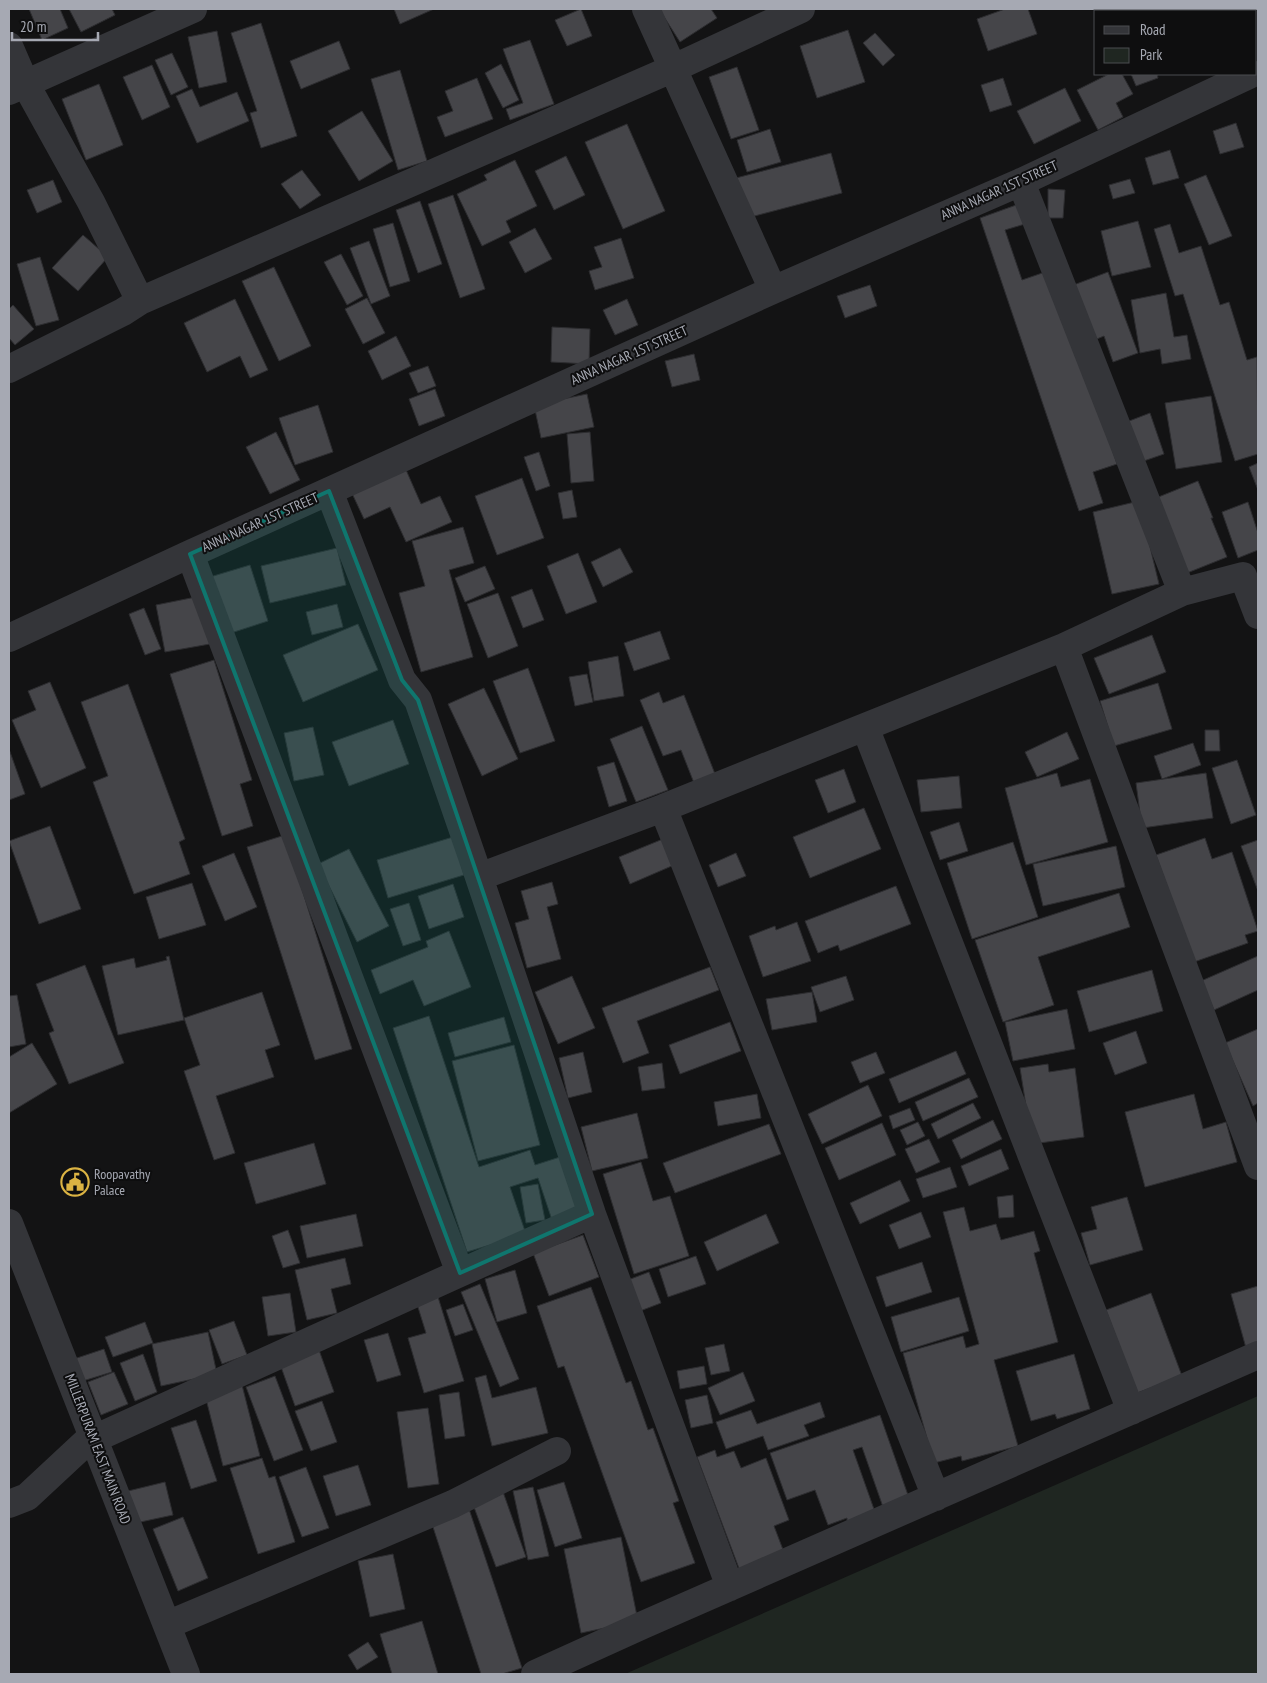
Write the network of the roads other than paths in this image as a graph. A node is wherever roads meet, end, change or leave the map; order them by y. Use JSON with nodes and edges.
{"nodes":[{"id":1,"x":193,"y":9,"type":"edge"},
{"id":2,"x":646,"y":9,"type":"edge"},
{"id":3,"x":801,"y":9,"type":"edge"},
{"id":4,"x":9,"y":46,"type":"edge"},
{"id":5,"x":674,"y":68,"type":"junction"},
{"id":6,"x":1249,"y":75,"type":"edge"},
{"id":7,"x":17,"y":87,"type":"edge"},
{"id":8,"x":1021,"y":182,"type":"junction"},
{"id":9,"x":773,"y":290,"type":"junction"},
{"id":10,"x":140,"y":301,"type":"junction"},
{"id":11,"x":9,"y":369,"type":"edge"},
{"id":12,"x":329,"y":491,"type":"junction"},
{"id":13,"x":190,"y":554,"type":"junction"},
{"id":14,"x":1182,"y":592,"type":"junction"},
{"id":15,"x":1258,"y":615,"type":"edge"},
{"id":16,"x":9,"y":638,"type":"edge"},
{"id":17,"x":1064,"y":647,"type":"junction"},
{"id":18,"x":865,"y":727,"type":"junction"},
{"id":19,"x":664,"y":808,"type":"junction"},
{"id":20,"x":479,"y":877,"type":"junction"},
{"id":21,"x":1258,"y":1166,"type":"edge"},
{"id":22,"x":592,"y":1214,"type":"junction"},
{"id":23,"x":9,"y":1223,"type":"edge"},
{"id":24,"x":16,"y":1262,"type":"edge"},
{"id":25,"x":460,"y":1273,"type":"junction"},
{"id":26,"x":1258,"y":1355,"type":"edge"},
{"id":27,"x":1131,"y":1411,"type":"junction"},
{"id":28,"x":94,"y":1440,"type":"junction"},
{"id":29,"x":557,"y":1451,"type":"dead end"},
{"id":30,"x":936,"y":1497,"type":"junction"},
{"id":31,"x":9,"y":1504,"type":"edge"},
{"id":32,"x":730,"y":1587,"type":"junction"},
{"id":33,"x":167,"y":1625,"type":"junction"},
{"id":34,"x":186,"y":1674,"type":"edge"},
{"id":35,"x":535,"y":1674,"type":"edge"}],
"edges":[{"from":1,"to":7,"type":"street"},
{"from":2,"to":5,"type":"street"},
{"from":3,"to":5,"type":"street"},
{"from":4,"to":7,"type":"street"},
{"from":5,"to":9,"type":"street"},
{"from":5,"to":10,"type":"street"},
{"from":6,"to":8,"type":"street","name":"ANNA NAGAR 1ST STREET"},
{"from":7,"to":10,"type":"street"},
{"from":8,"to":9,"type":"street","name":"ANNA NAGAR 1ST STREET"},
{"from":8,"to":14,"type":"street"},
{"from":9,"to":12,"type":"street","name":"ANNA NAGAR 1ST STREET"},
{"from":10,"to":11,"type":"street"},
{"from":12,"to":13,"type":"street","name":"ANNA NAGAR 1ST STREET"},
{"from":12,"to":20,"type":"street"},
{"from":13,"to":16,"type":"street","name":"ANNA NAGAR 1ST STREET"},
{"from":13,"to":25,"type":"street"},
{"from":14,"to":15,"type":"street"},
{"from":14,"to":17,"type":"street"},
{"from":17,"to":18,"type":"street"},
{"from":17,"to":21,"type":"street"},
{"from":18,"to":19,"type":"street"},
{"from":18,"to":27,"type":"street"},
{"from":19,"to":20,"type":"street"},
{"from":19,"to":30,"type":"street"},
{"from":20,"to":22,"type":"street"},
{"from":22,"to":25,"type":"street"},
{"from":22,"to":32,"type":"street"},
{"from":23,"to":24,"type":"street","name":"MILLERPURAM EAST MAIN ROAD"},
{"from":24,"to":28,"type":"street","name":"MILLERPURAM EAST MAIN ROAD"},
{"from":25,"to":28,"type":"street"},
{"from":26,"to":27,"type":"street"},
{"from":27,"to":30,"type":"street"},
{"from":28,"to":31,"type":"street"},
{"from":28,"to":33,"type":"street","name":"MILLERPURAM EAST MAIN ROAD"},
{"from":29,"to":33,"type":"street"},
{"from":30,"to":32,"type":"street"},
{"from":32,"to":35,"type":"street"},
{"from":33,"to":34,"type":"street","name":"MILLERPURAM EAST MAIN ROAD"}]}
